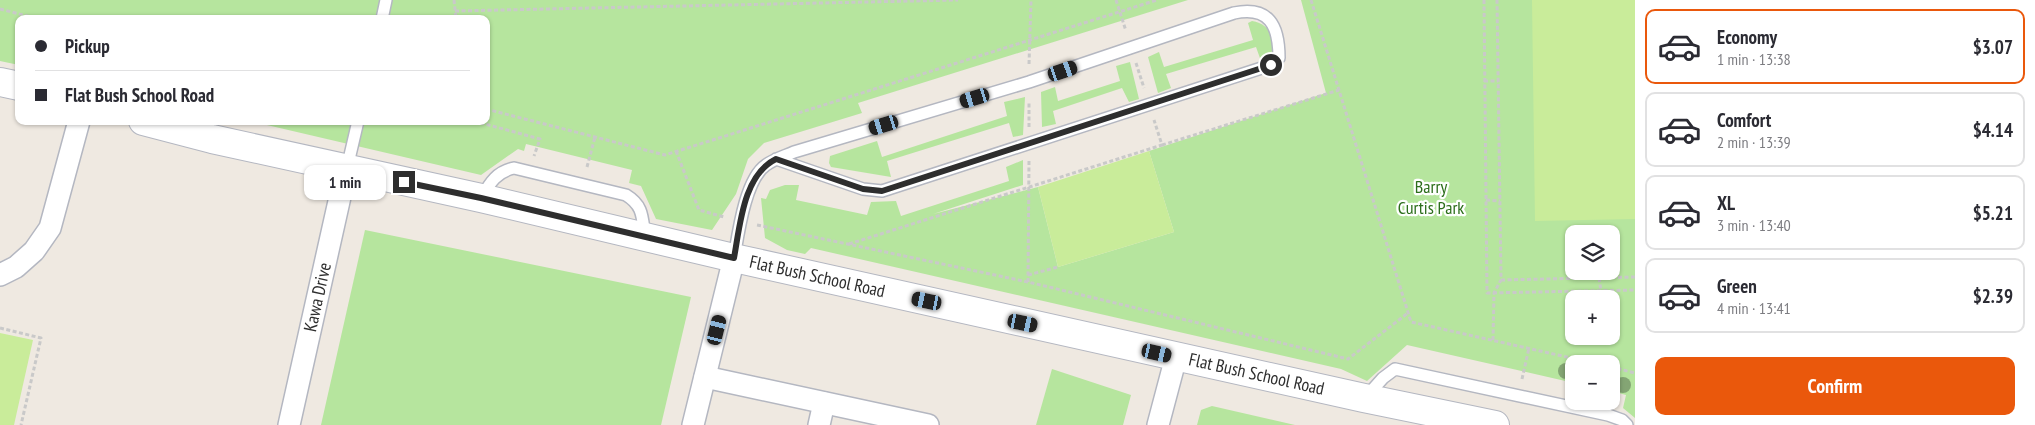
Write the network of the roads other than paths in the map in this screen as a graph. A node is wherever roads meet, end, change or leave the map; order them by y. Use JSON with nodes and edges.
{"nodes":[{"id":1,"x":386,"y":0,"type":"edge"},
{"id":2,"x":383,"y":15,"type":"edge"},
{"id":3,"x":0,"y":82,"type":"edge"},
{"id":4,"x":15,"y":85,"type":"edge"},
{"id":5,"x":78,"y":125,"type":"edge"},
{"id":6,"x":173,"y":125,"type":"edge"},
{"id":7,"x":357,"y":125,"type":"edge"},
{"id":8,"x":187,"y":127,"type":"edge"},
{"id":9,"x":776,"y":159,"type":"junction"},
{"id":10,"x":346,"y":170,"type":"junction"},
{"id":11,"x":481,"y":198,"type":"junction"},
{"id":12,"x":645,"y":238,"type":"junction"},
{"id":13,"x":734,"y":258,"type":"junction"},
{"id":14,"x":0,"y":275,"type":"edge"},
{"id":15,"x":1176,"y":357,"type":"junction"},
{"id":16,"x":705,"y":377,"type":"junction"},
{"id":17,"x":1364,"y":398,"type":"junction"},
{"id":18,"x":824,"y":403,"type":"junction"},
{"id":19,"x":289,"y":425,"type":"edge"},
{"id":20,"x":693,"y":425,"type":"edge"},
{"id":21,"x":819,"y":425,"type":"edge"},
{"id":22,"x":928,"y":425,"type":"edge"},
{"id":23,"x":1158,"y":425,"type":"edge"},
{"id":24,"x":1495,"y":425,"type":"edge"},
{"id":25,"x":1627,"y":425,"type":"edge"}],
"edges":[{"from":1,"to":2,"type":"lane"},
{"from":3,"to":4,"type":"main road"},
{"from":5,"to":14,"type":"street"},
{"from":6,"to":8,"type":"main road","name":"Flat Bush School Road"},
{"from":7,"to":10,"type":"lane"},
{"from":8,"to":10,"type":"main road","name":"Flat Bush School Road"},
{"from":9,"to":9,"type":"lane"},
{"from":9,"to":13,"type":"lane"},
{"from":10,"to":11,"type":"main road","name":"Flat Bush School Road"},
{"from":10,"to":19,"type":"street","name":"Kawa Drive"},
{"from":11,"to":12,"type":"main road","name":"Flat Bush School Road"},
{"from":11,"to":12,"type":"lane"},
{"from":12,"to":13,"type":"main road","name":"Flat Bush School Road"},
{"from":13,"to":15,"type":"main road","name":"Flat Bush School Road"},
{"from":13,"to":16,"type":"street"},
{"from":15,"to":17,"type":"main road","name":"Flat Bush School Road"},
{"from":15,"to":23,"type":"street"},
{"from":16,"to":18,"type":"street"},
{"from":16,"to":20,"type":"street"},
{"from":17,"to":24,"type":"main road","name":"Flat Bush School Road"},
{"from":17,"to":25,"type":"lane"},
{"from":18,"to":21,"type":"street"},
{"from":18,"to":22,"type":"street"}]}
